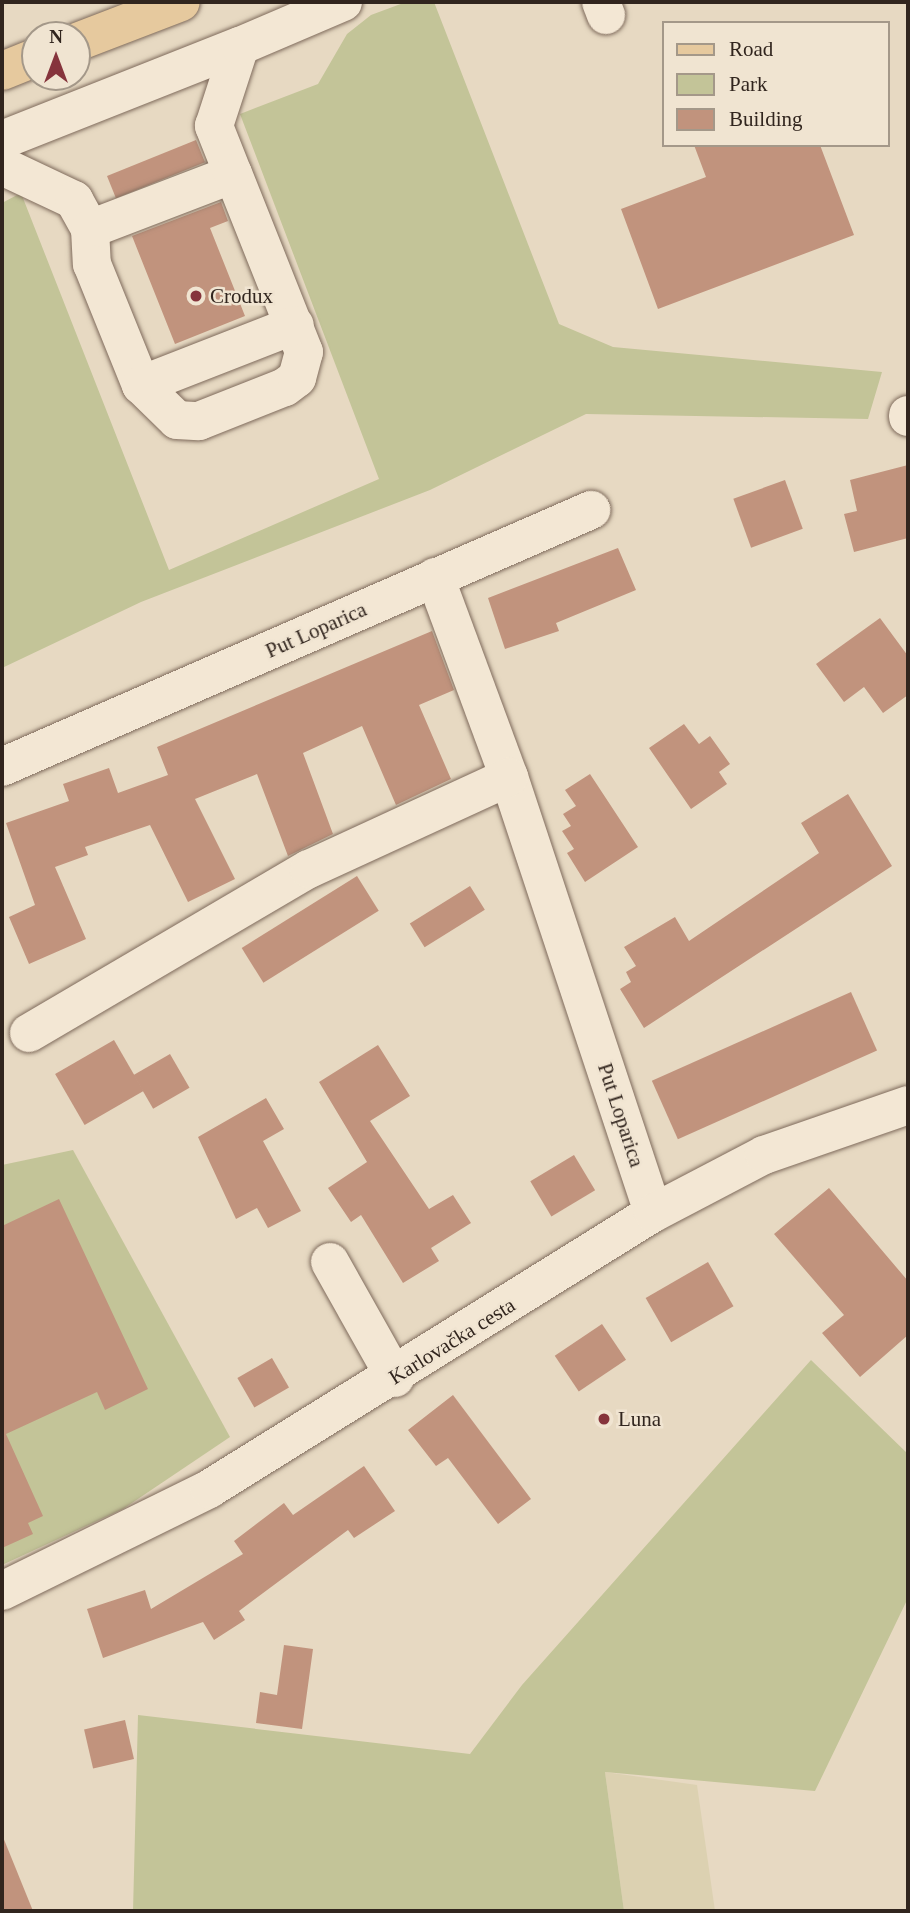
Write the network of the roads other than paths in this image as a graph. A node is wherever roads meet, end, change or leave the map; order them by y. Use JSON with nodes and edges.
{"nodes":[{"id":1,"x":181,"y":2,"type":"edge"},
{"id":2,"x":343,"y":2,"type":"edge"},
{"id":3,"x":91,"y":37,"type":"edge"},
{"id":4,"x":240,"y":46,"type":"junction"},
{"id":5,"x":21,"y":64,"type":"edge"},
{"id":6,"x":2,"y":71,"type":"edge"},
{"id":7,"x":2,"y":140,"type":"edge"},
{"id":8,"x":2,"y":166,"type":"edge"},
{"id":9,"x":233,"y":174,"type":"junction"},
{"id":10,"x":90,"y":229,"type":"junction"},
{"id":11,"x":295,"y":325,"type":"junction"},
{"id":12,"x":141,"y":385,"type":"junction"},
{"id":13,"x":591,"y":510,"type":"dead end"},
{"id":14,"x":435,"y":578,"type":"junction"},
{"id":15,"x":2,"y":767,"type":"edge"},
{"id":16,"x":509,"y":777,"type":"junction"},
{"id":17,"x":29,"y":1033,"type":"dead end"},
{"id":18,"x":908,"y":1105,"type":"edge"},
{"id":19,"x":653,"y":1213,"type":"junction"},
{"id":20,"x":330,"y":1262,"type":"dead end"},
{"id":21,"x":395,"y":1378,"type":"junction"},
{"id":22,"x":2,"y":1591,"type":"edge"}],
"edges":[{"from":1,"to":3,"type":"main road"},
{"from":2,"to":4,"type":"street"},
{"from":4,"to":7,"type":"street"},
{"from":4,"to":9,"type":"street"},
{"from":5,"to":6,"type":"main road"},
{"from":8,"to":10,"type":"street"},
{"from":9,"to":10,"type":"street"},
{"from":9,"to":11,"type":"street"},
{"from":10,"to":12,"type":"street"},
{"from":11,"to":12,"type":"street"},
{"from":11,"to":12,"type":"street"},
{"from":13,"to":14,"type":"street"},
{"from":14,"to":15,"type":"street","name":"Put Loparica"},
{"from":14,"to":16,"type":"street","name":"Put Loparica"},
{"from":16,"to":17,"type":"street"},
{"from":16,"to":19,"type":"street","name":"Put Loparica"},
{"from":18,"to":19,"type":"street","name":"Karlovačka cesta"},
{"from":19,"to":21,"type":"street","name":"Karlovačka cesta"},
{"from":20,"to":21,"type":"street"},
{"from":21,"to":22,"type":"street","name":"Karlovačka cesta"}]}
